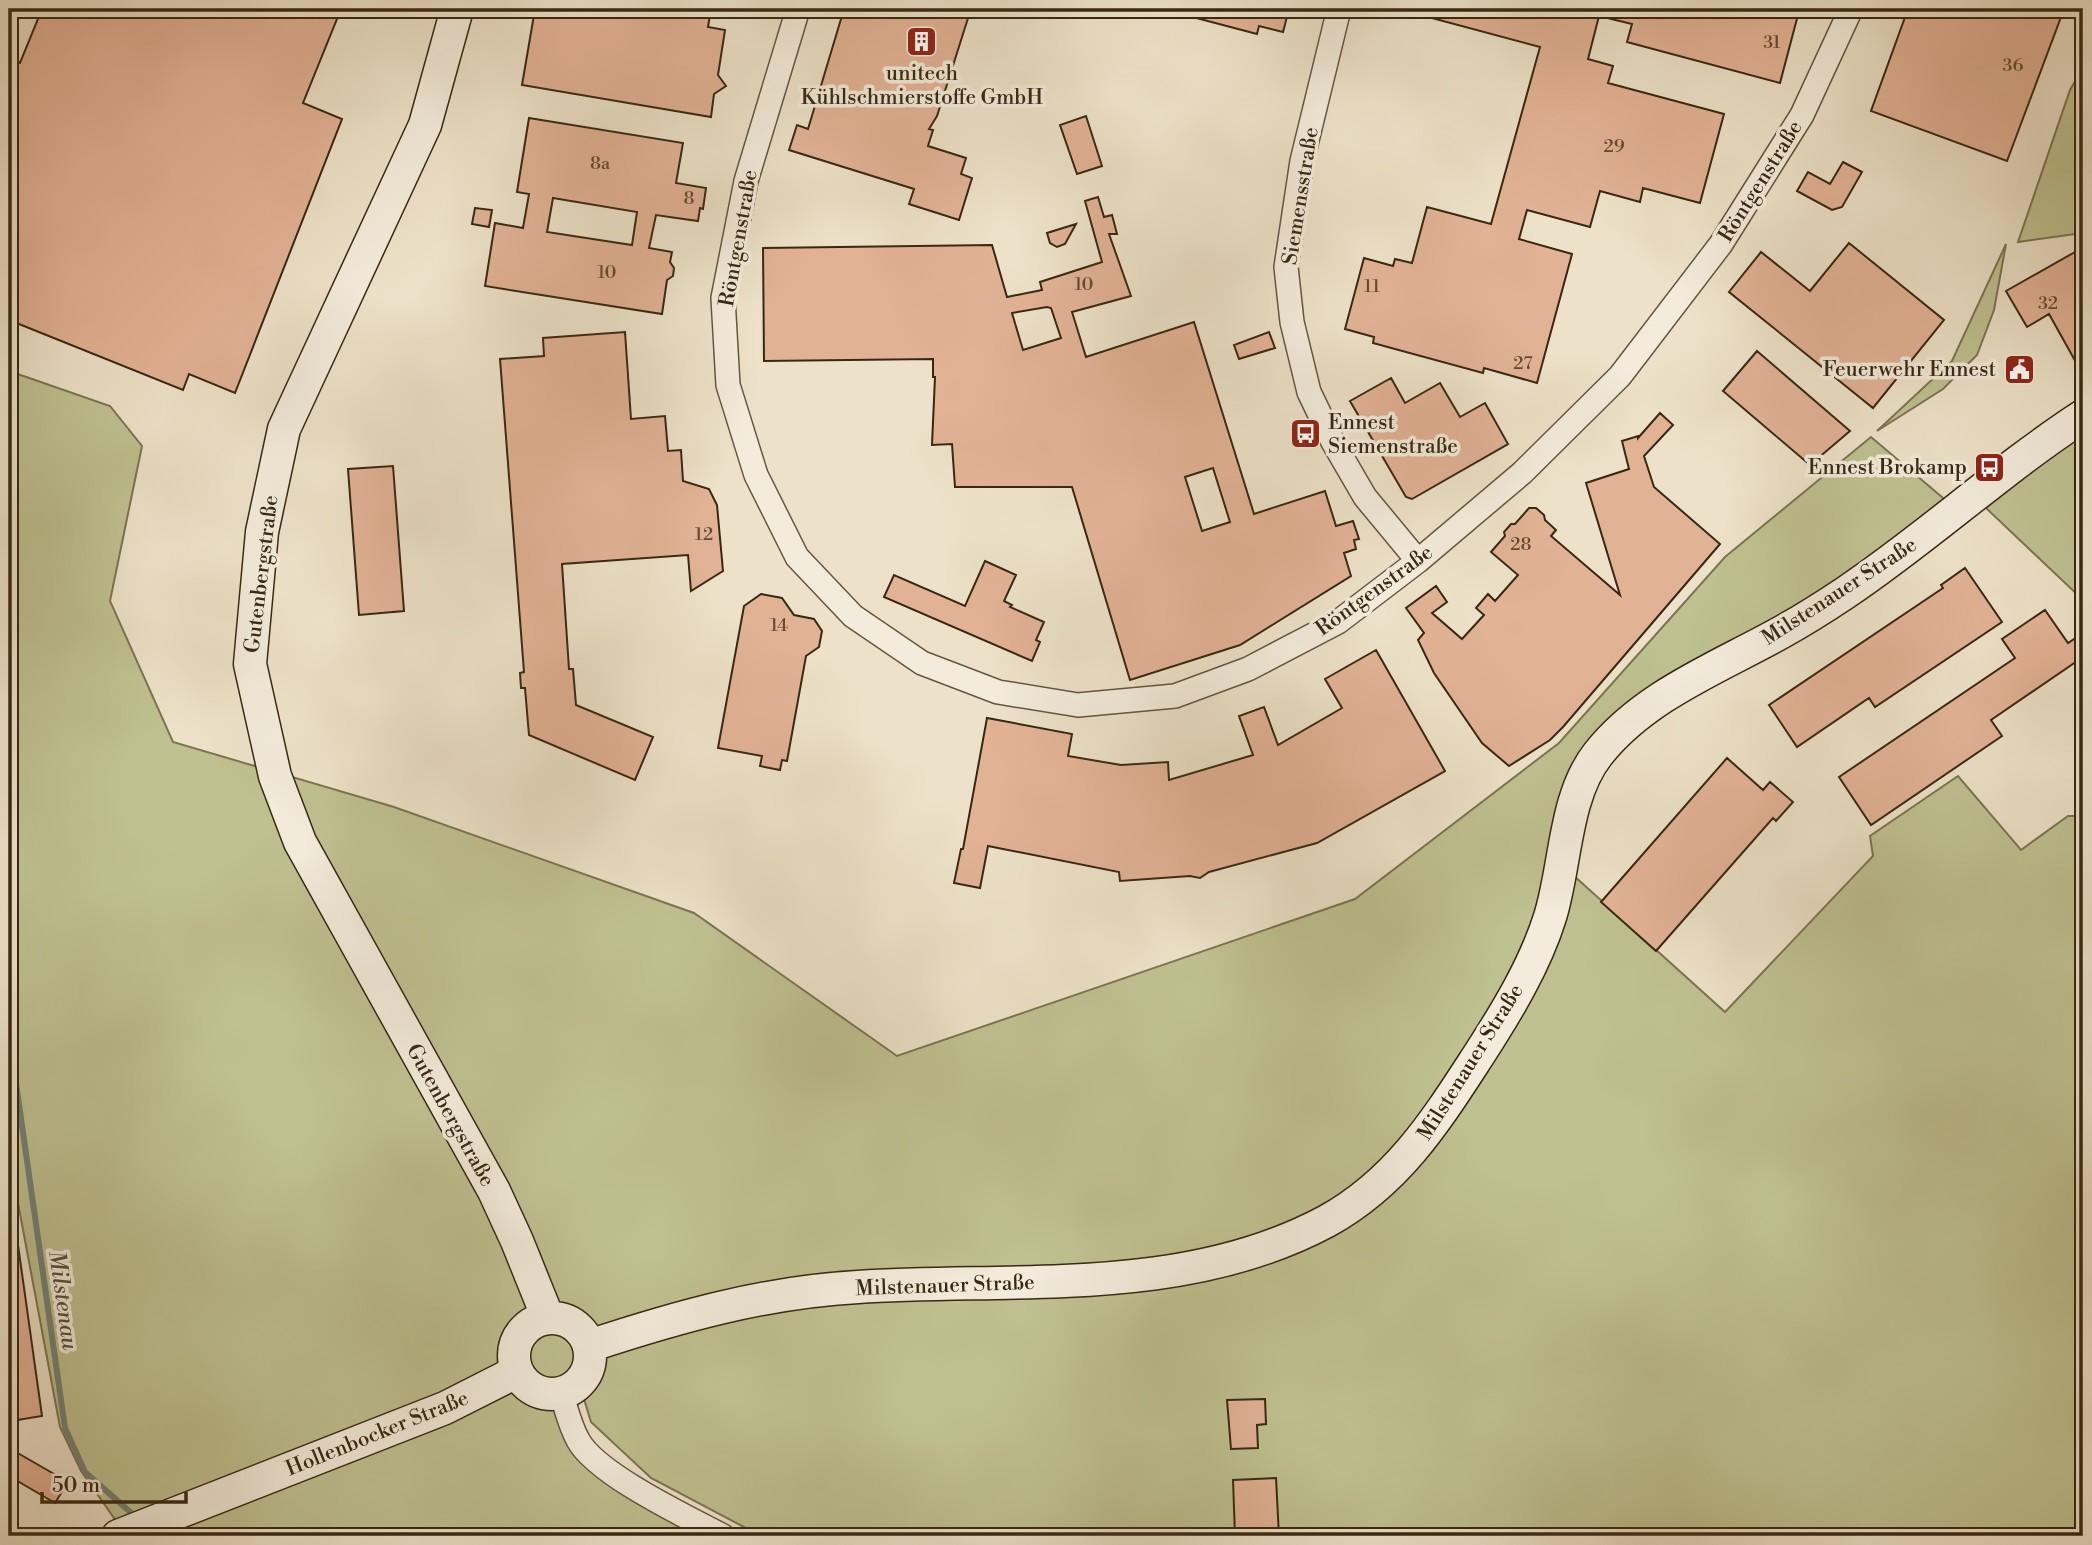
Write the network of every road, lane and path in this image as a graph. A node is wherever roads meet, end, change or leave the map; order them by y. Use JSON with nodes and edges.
{"nodes":[{"id":1,"x":457,"y":9,"type":"edge"},
{"id":2,"x":798,"y":9,"type":"edge"},
{"id":3,"x":1339,"y":9,"type":"edge"},
{"id":4,"x":1851,"y":9,"type":"edge"},
{"id":5,"x":2083,"y":416,"type":"edge"},
{"id":6,"x":1418,"y":561,"type":"junction"},
{"id":7,"x":548,"y":1318,"type":"junction"},
{"id":8,"x":589,"y":1346,"type":"junction"},
{"id":9,"x":516,"y":1372,"type":"junction"},
{"id":10,"x":561,"y":1393,"type":"junction"},
{"id":11,"x":136,"y":1529,"type":"edge"},
{"id":12,"x":723,"y":1536,"type":"edge"}],
"edges":[{"from":1,"to":7,"type":"main road","name":"Gutenbergstraße"},
{"from":2,"to":6,"type":"street","name":"Röntgenstraße"},
{"from":3,"to":6,"type":"street","name":"Siemensstraße"},
{"from":4,"to":6,"type":"street","name":"Röntgenstraße"},
{"from":5,"to":8,"type":"main road","name":"Milstenauer Straße"},
{"from":7,"to":8,"type":"main road"},
{"from":7,"to":9,"type":"main road"},
{"from":8,"to":10,"type":"main road"},
{"from":9,"to":10,"type":"main road"},
{"from":9,"to":11,"type":"main road","name":"Hollenbocker Straße"},
{"from":10,"to":12,"type":"street"}]}
